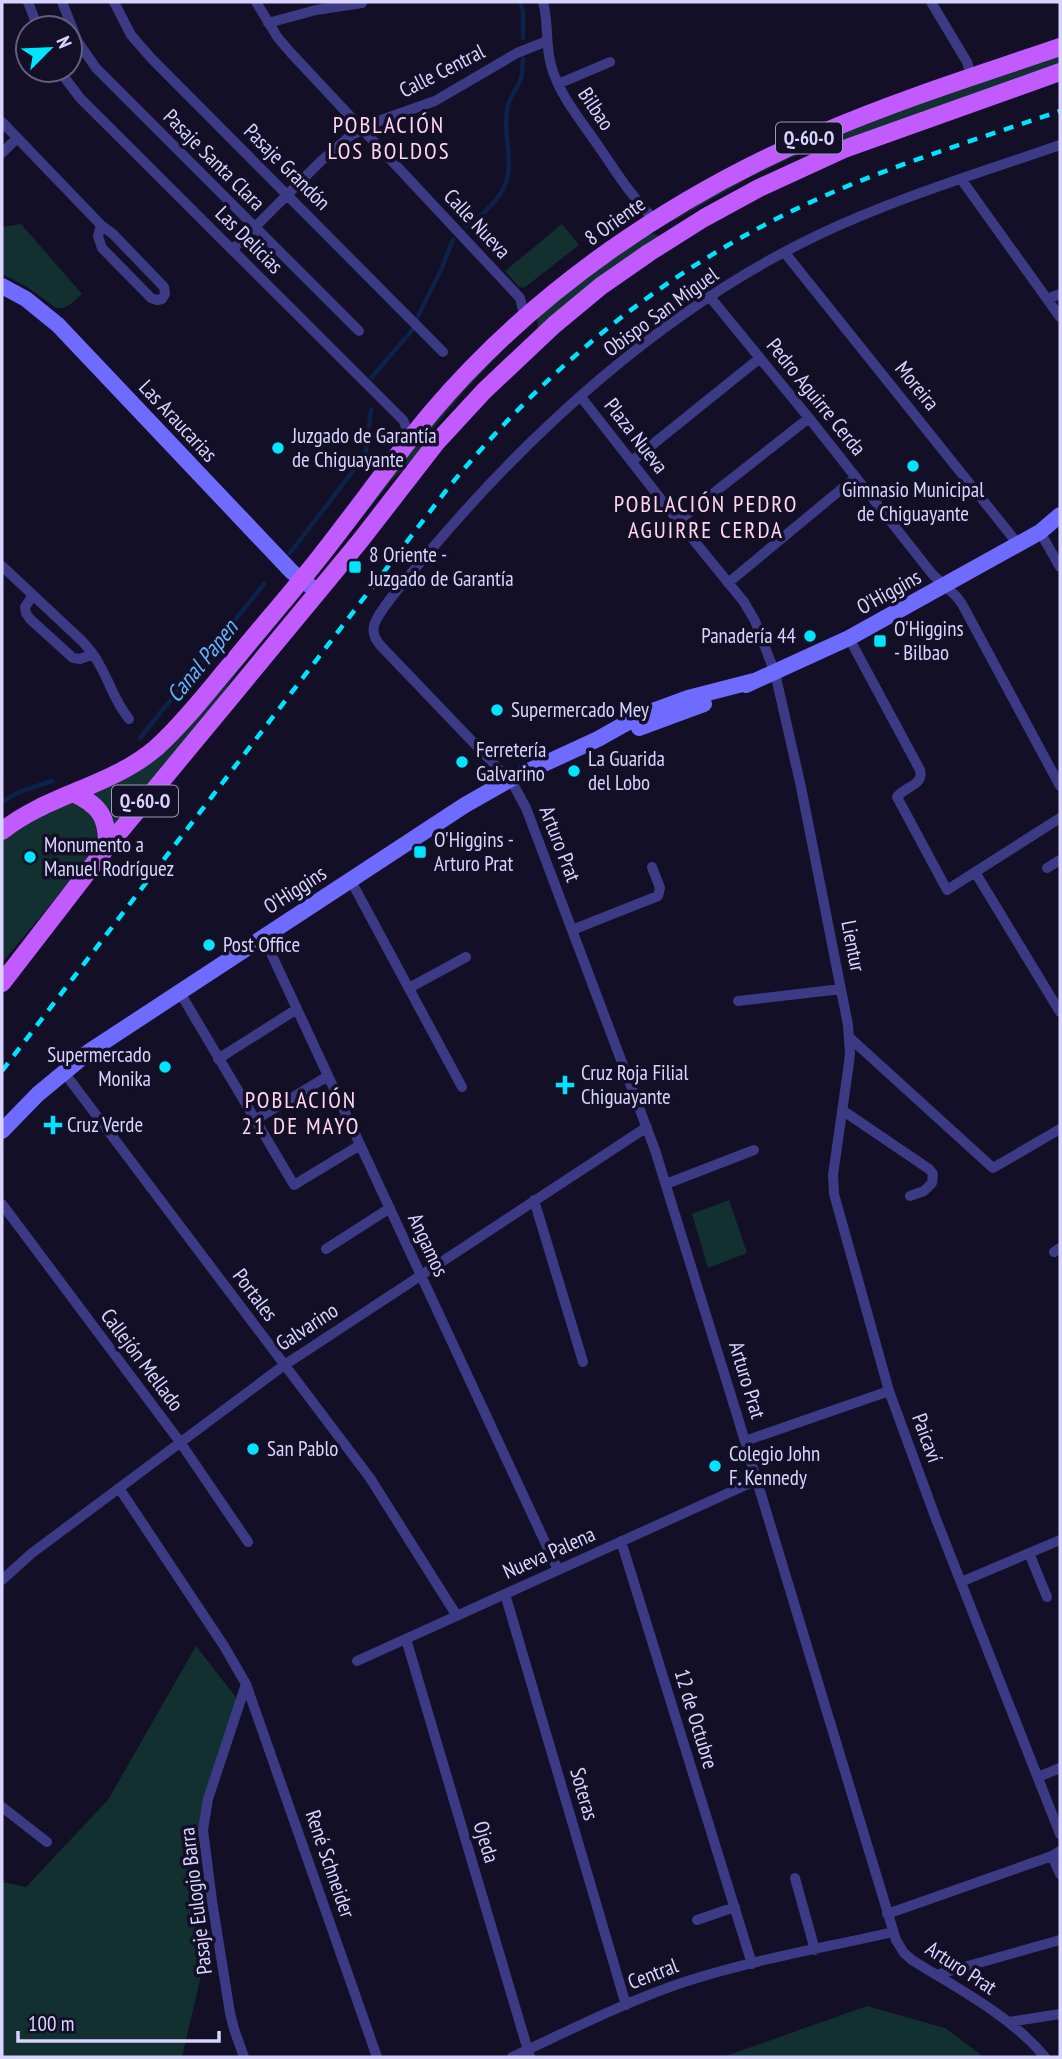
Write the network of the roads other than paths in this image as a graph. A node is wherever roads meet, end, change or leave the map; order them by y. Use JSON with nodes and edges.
{"nodes":[{"id":1,"x":62,"y":2,"type":"edge"},
{"id":2,"x":114,"y":2,"type":"edge"},
{"id":3,"x":256,"y":2,"type":"edge"},
{"id":4,"x":543,"y":2,"type":"edge"},
{"id":5,"x":931,"y":2,"type":"edge"},
{"id":6,"x":362,"y":3,"type":"edge"},
{"id":7,"x":268,"y":23,"type":"junction"},
{"id":8,"x":547,"y":41,"type":"junction"},
{"id":9,"x":1060,"y":47,"type":"edge"},
{"id":10,"x":610,"y":62,"type":"dead end"},
{"id":11,"x":1060,"y":72,"type":"edge"},
{"id":12,"x":972,"y":78,"type":"junction"},
{"id":13,"x":70,"y":84,"type":"edge"},
{"id":14,"x":558,"y":84,"type":"junction"},
{"id":15,"x":2,"y":122,"type":"edge"},
{"id":16,"x":362,"y":129,"type":"junction"},
{"id":17,"x":17,"y":138,"type":"junction"},
{"id":18,"x":1060,"y":145,"type":"edge"},
{"id":19,"x":2,"y":153,"type":"edge"},
{"id":20,"x":961,"y":179,"type":"junction"},
{"id":21,"x":287,"y":195,"type":"junction"},
{"id":22,"x":655,"y":220,"type":"junction"},
{"id":23,"x":101,"y":225,"type":"junction"},
{"id":24,"x":255,"y":228,"type":"junction"},
{"id":25,"x":685,"y":229,"type":"junction"},
{"id":26,"x":232,"y":250,"type":"junction"},
{"id":27,"x":785,"y":253,"type":"junction"},
{"id":28,"x":2,"y":286,"type":"edge"},
{"id":29,"x":1060,"y":294,"type":"edge"},
{"id":30,"x":710,"y":297,"type":"junction"},
{"id":31,"x":1047,"y":299,"type":"junction"},
{"id":32,"x":1060,"y":317,"type":"edge"},
{"id":33,"x":525,"y":319,"type":"junction"},
{"id":34,"x":359,"y":331,"type":"dead end"},
{"id":35,"x":443,"y":352,"type":"dead end"},
{"id":36,"x":523,"y":352,"type":"junction"},
{"id":37,"x":760,"y":358,"type":"junction"},
{"id":38,"x":581,"y":397,"type":"junction"},
{"id":39,"x":809,"y":418,"type":"junction"},
{"id":40,"x":411,"y":438,"type":"junction"},
{"id":41,"x":632,"y":461,"type":"junction"},
{"id":42,"x":856,"y":478,"type":"junction"},
{"id":43,"x":1060,"y":515,"type":"edge"},
{"id":44,"x":678,"y":521,"type":"junction"},
{"id":45,"x":1060,"y":527,"type":"edge"},
{"id":46,"x":1040,"y":532,"type":"junction"},
{"id":47,"x":1018,"y":544,"type":"junction"},
{"id":48,"x":2,"y":566,"type":"edge"},
{"id":49,"x":1060,"y":567,"type":"edge"},
{"id":50,"x":302,"y":580,"type":"junction"},
{"id":51,"x":728,"y":583,"type":"junction"},
{"id":52,"x":945,"y":585,"type":"junction"},
{"id":53,"x":318,"y":592,"type":"junction"},
{"id":54,"x":33,"y":595,"type":"junction"},
{"id":55,"x":373,"y":633,"type":"joint"},
{"id":56,"x":849,"y":638,"type":"junction"},
{"id":57,"x":93,"y":654,"type":"junction"},
{"id":58,"x":775,"y":673,"type":"junction"},
{"id":59,"x":130,"y":719,"type":"dead end"},
{"id":60,"x":509,"y":780,"type":"junction"},
{"id":61,"x":1060,"y":786,"type":"edge"},
{"id":62,"x":73,"y":793,"type":"junction"},
{"id":63,"x":1060,"y":818,"type":"edge"},
{"id":64,"x":2,"y":831,"type":"edge"},
{"id":65,"x":107,"y":847,"type":"junction"},
{"id":66,"x":1060,"y":860,"type":"edge"},
{"id":67,"x":652,"y":867,"type":"dead end"},
{"id":68,"x":1047,"y":868,"type":"dead end"},
{"id":69,"x":975,"y":873,"type":"junction"},
{"id":70,"x":350,"y":878,"type":"junction"},
{"id":71,"x":572,"y":930,"type":"junction"},
{"id":72,"x":263,"y":936,"type":"junction"},
{"id":73,"x":466,"y":957,"type":"dead end"},
{"id":74,"x":2,"y":983,"type":"edge"},
{"id":75,"x":409,"y":988,"type":"junction"},
{"id":76,"x":841,"y":989,"type":"junction"},
{"id":77,"x":179,"y":991,"type":"junction"},
{"id":78,"x":738,"y":1001,"type":"dead end"},
{"id":79,"x":297,"y":1009,"type":"junction"},
{"id":80,"x":1060,"y":1012,"type":"edge"},
{"id":81,"x":850,"y":1038,"type":"junction"},
{"id":82,"x":218,"y":1059,"type":"junction"},
{"id":83,"x":63,"y":1071,"type":"junction"},
{"id":84,"x":328,"y":1076,"type":"junction"},
{"id":85,"x":462,"y":1087,"type":"dead end"},
{"id":86,"x":842,"y":1110,"type":"junction"},
{"id":87,"x":255,"y":1120,"type":"junction"},
{"id":88,"x":647,"y":1127,"type":"junction"},
{"id":89,"x":1060,"y":1129,"type":"edge"},
{"id":90,"x":2,"y":1131,"type":"edge"},
{"id":91,"x":360,"y":1144,"type":"junction"},
{"id":92,"x":754,"y":1150,"type":"dead end"},
{"id":93,"x":666,"y":1184,"type":"junction"},
{"id":94,"x":910,"y":1196,"type":"dead end"},
{"id":95,"x":534,"y":1200,"type":"junction"},
{"id":96,"x":2,"y":1204,"type":"edge"},
{"id":97,"x":390,"y":1208,"type":"junction"},
{"id":98,"x":326,"y":1249,"type":"dead end"},
{"id":99,"x":421,"y":1275,"type":"junction"},
{"id":100,"x":583,"y":1362,"type":"dead end"},
{"id":101,"x":283,"y":1366,"type":"junction"},
{"id":102,"x":889,"y":1391,"type":"junction"},
{"id":103,"x":745,"y":1441,"type":"junction"},
{"id":104,"x":180,"y":1442,"type":"junction"},
{"id":105,"x":757,"y":1480,"type":"junction"},
{"id":106,"x":119,"y":1488,"type":"junction"},
{"id":107,"x":1060,"y":1540,"type":"edge"},
{"id":108,"x":621,"y":1541,"type":"junction"},
{"id":109,"x":248,"y":1542,"type":"dead end"},
{"id":110,"x":1029,"y":1553,"type":"junction"},
{"id":111,"x":558,"y":1570,"type":"junction"},
{"id":112,"x":2,"y":1580,"type":"edge"},
{"id":113,"x":961,"y":1581,"type":"junction"},
{"id":114,"x":505,"y":1594,"type":"junction"},
{"id":115,"x":1047,"y":1597,"type":"dead end"},
{"id":116,"x":457,"y":1616,"type":"junction"},
{"id":117,"x":406,"y":1639,"type":"junction"},
{"id":118,"x":357,"y":1661,"type":"dead end"},
{"id":119,"x":246,"y":1684,"type":"junction"},
{"id":120,"x":1060,"y":1768,"type":"edge"},
{"id":121,"x":1038,"y":1777,"type":"junction"},
{"id":122,"x":2,"y":1807,"type":"edge"},
{"id":123,"x":1060,"y":1834,"type":"edge"},
{"id":124,"x":47,"y":1842,"type":"dead end"},
{"id":125,"x":1056,"y":1853,"type":"edge"},
{"id":126,"x":1060,"y":1874,"type":"edge"},
{"id":127,"x":795,"y":1878,"type":"dead end"},
{"id":128,"x":735,"y":1907,"type":"junction"},
{"id":129,"x":887,"y":1914,"type":"junction"},
{"id":130,"x":697,"y":1920,"type":"dead end"},
{"id":131,"x":893,"y":1932,"type":"junction"},
{"id":132,"x":1060,"y":1940,"type":"edge"},
{"id":133,"x":815,"y":1950,"type":"junction"},
{"id":134,"x":752,"y":1964,"type":"junction"},
{"id":135,"x":936,"y":1975,"type":"junction"},
{"id":136,"x":626,"y":2005,"type":"junction"},
{"id":137,"x":1060,"y":2014,"type":"edge"},
{"id":138,"x":1009,"y":2022,"type":"junction"},
{"id":139,"x":529,"y":2054,"type":"edge"},
{"id":140,"x":244,"y":2057,"type":"edge"},
{"id":141,"x":376,"y":2057,"type":"edge"},
{"id":142,"x":512,"y":2057,"type":"edge"},
{"id":143,"x":1045,"y":2057,"type":"edge"}],
"edges":[{"from":1,"to":24,"type":"street","name":"Pasaje Santa Clara"},
{"from":2,"to":21,"type":"street","name":"Pasaje Grandón"},
{"from":3,"to":7,"type":"street","name":"Calle Nueva"},
{"from":4,"to":8,"type":"street","name":"Bilbao"},
{"from":5,"to":12,"type":"street"},
{"from":6,"to":7,"type":"street"},
{"from":7,"to":16,"type":"street","name":"Calle Nueva"},
{"from":8,"to":14,"type":"street","name":"Bilbao"},
{"from":8,"to":16,"type":"street","name":"Calle Central"},
{"from":9,"to":12,"type":"main road","name":"8 Oriente","number":"Q-60-O"},
{"from":10,"to":14,"type":"street"},
{"from":11,"to":25,"type":"main road","number":"Q-60-O"},
{"from":12,"to":22,"type":"main road","name":"8 Oriente","number":"Q-60-O"},
{"from":13,"to":26,"type":"street","name":"Las Delicias"},
{"from":14,"to":22,"type":"street","name":"Bilbao"},
{"from":15,"to":17,"type":"street"},
{"from":16,"to":21,"type":"street","name":"Calle Central"},
{"from":16,"to":33,"type":"street","name":"Calle Nueva"},
{"from":17,"to":19,"type":"street"},
{"from":17,"to":23,"type":"street"},
{"from":18,"to":20,"type":"street","name":"Obispo San Miguel"},
{"from":20,"to":27,"type":"street","name":"Obispo San Miguel"},
{"from":20,"to":31,"type":"street"},
{"from":21,"to":24,"type":"street","name":"Calle Central"},
{"from":21,"to":35,"type":"street","name":"Pasaje Grandón"},
{"from":22,"to":25,"type":"main road"},
{"from":22,"to":33,"type":"main road","name":"8 Oriente","number":"Q-60-O"},
{"from":23,"to":23,"type":"street"},
{"from":24,"to":26,"type":"street","name":"Calle Central"},
{"from":24,"to":34,"type":"street","name":"Pasaje Santa Clara"},
{"from":25,"to":36,"type":"main road","number":"Q-60-O"},
{"from":26,"to":40,"type":"street","name":"Las Delicias"},
{"from":27,"to":30,"type":"street","name":"Obispo San Miguel"},
{"from":27,"to":47,"type":"street","name":"Moreira"},
{"from":28,"to":50,"type":"main road","name":"Las Araucarias"},
{"from":29,"to":31,"type":"street"},
{"from":30,"to":37,"type":"street","name":"Pedro Aguirre Cerda"},
{"from":30,"to":38,"type":"street","name":"Obispo San Miguel"},
{"from":31,"to":32,"type":"street"},
{"from":33,"to":36,"type":"main road"},
{"from":33,"to":40,"type":"main road","name":"8 Oriente","number":"Q-60-O"},
{"from":36,"to":53,"type":"main road","number":"Q-60-O"},
{"from":37,"to":39,"type":"street","name":"Pedro Aguirre Cerda"},
{"from":37,"to":41,"type":"street"},
{"from":38,"to":41,"type":"street","name":"Plaza Nueva"},
{"from":38,"to":55,"type":"street","name":"Obispo San Miguel"},
{"from":39,"to":42,"type":"street","name":"Pedro Aguirre Cerda"},
{"from":39,"to":44,"type":"street"},
{"from":40,"to":50,"type":"main road","name":"8 Oriente","number":"Q-60-O"},
{"from":41,"to":44,"type":"street","name":"Plaza Nueva"},
{"from":42,"to":51,"type":"street"},
{"from":42,"to":52,"type":"street","name":"Pedro Aguirre Cerda"},
{"from":43,"to":46,"type":"main road","name":"O'Higgins"},
{"from":44,"to":51,"type":"street","name":"Plaza Nueva"},
{"from":45,"to":46,"type":"main road","name":"O'Higgins"},
{"from":46,"to":47,"type":"main road","name":"O'Higgins"},
{"from":46,"to":49,"type":"street"},
{"from":47,"to":52,"type":"main road","name":"O'Higgins"},
{"from":48,"to":54,"type":"street"},
{"from":50,"to":53,"type":"main road","name":"Las Araucarias"},
{"from":50,"to":62,"type":"main road","number":"Q-60-O"},
{"from":51,"to":58,"type":"street","name":"Plaza Nueva"},
{"from":52,"to":56,"type":"main road","name":"O'Higgins"},
{"from":52,"to":61,"type":"street"},
{"from":53,"to":65,"type":"main road","number":"Q-60-O"},
{"from":54,"to":57,"type":"street"},
{"from":54,"to":57,"type":"street"},
{"from":55,"to":60,"type":"street","name":"Arturo Prat"},
{"from":56,"to":58,"type":"main road","name":"O'Higgins"},
{"from":56,"to":69,"type":"street"},
{"from":57,"to":59,"type":"street"},
{"from":58,"to":60,"type":"main road","name":"O'Higgins"},
{"from":58,"to":76,"type":"street","name":"Lientur"},
{"from":60,"to":70,"type":"main road","name":"O'Higgins"},
{"from":60,"to":71,"type":"street","name":"Arturo Prat"},
{"from":62,"to":64,"type":"main road","number":"Q-60-O"},
{"from":62,"to":65,"type":"main road"},
{"from":63,"to":69,"type":"street"},
{"from":65,"to":74,"type":"main road","number":"Q-60-O"},
{"from":66,"to":68,"type":"street"},
{"from":67,"to":71,"type":"street"},
{"from":69,"to":80,"type":"street"},
{"from":70,"to":72,"type":"main road","name":"O'Higgins"},
{"from":70,"to":75,"type":"street"},
{"from":71,"to":88,"type":"street","name":"Arturo Prat"},
{"from":72,"to":77,"type":"main road","name":"O'Higgins"},
{"from":72,"to":79,"type":"street","name":"Angamos"},
{"from":73,"to":75,"type":"street"},
{"from":75,"to":85,"type":"street"},
{"from":76,"to":78,"type":"street"},
{"from":76,"to":81,"type":"street","name":"Lientur"},
{"from":77,"to":82,"type":"street"},
{"from":77,"to":83,"type":"main road","name":"O'Higgins"},
{"from":79,"to":82,"type":"street"},
{"from":79,"to":84,"type":"street","name":"Angamos"},
{"from":81,"to":86,"type":"street","name":"Paicaví"},
{"from":81,"to":89,"type":"street"},
{"from":82,"to":87,"type":"street"},
{"from":83,"to":90,"type":"main road","name":"O'Higgins"},
{"from":83,"to":101,"type":"street","name":"Portales"},
{"from":84,"to":87,"type":"street"},
{"from":84,"to":91,"type":"street","name":"Angamos"},
{"from":86,"to":94,"type":"street"},
{"from":86,"to":102,"type":"street","name":"Paicaví"},
{"from":87,"to":91,"type":"street"},
{"from":88,"to":93,"type":"street","name":"Arturo Prat"},
{"from":88,"to":95,"type":"street","name":"Galvarino"},
{"from":91,"to":97,"type":"street","name":"Angamos"},
{"from":92,"to":93,"type":"street"},
{"from":93,"to":103,"type":"street","name":"Arturo Prat"},
{"from":95,"to":99,"type":"street","name":"Galvarino"},
{"from":95,"to":100,"type":"street"},
{"from":96,"to":104,"type":"street","name":"Callejón Mellado"},
{"from":97,"to":98,"type":"street"},
{"from":97,"to":99,"type":"street","name":"Angamos"},
{"from":99,"to":101,"type":"street","name":"Galvarino"},
{"from":99,"to":111,"type":"street","name":"Angamos"},
{"from":101,"to":104,"type":"street","name":"Galvarino"},
{"from":101,"to":116,"type":"street","name":"Portales"},
{"from":102,"to":103,"type":"street"},
{"from":102,"to":113,"type":"street","name":"Paicaví"},
{"from":103,"to":105,"type":"street","name":"Arturo Prat"},
{"from":104,"to":106,"type":"street","name":"Galvarino"},
{"from":104,"to":109,"type":"street","name":"Callejón Mellado"},
{"from":105,"to":108,"type":"street","name":"Nueva Palena"},
{"from":105,"to":129,"type":"street","name":"Arturo Prat"},
{"from":106,"to":112,"type":"street","name":"Galvarino"},
{"from":106,"to":119,"type":"street"},
{"from":107,"to":110,"type":"street"},
{"from":108,"to":111,"type":"street","name":"Nueva Palena"},
{"from":108,"to":128,"type":"street","name":"12 de Octubre"},
{"from":110,"to":113,"type":"street"},
{"from":110,"to":115,"type":"street"},
{"from":111,"to":114,"type":"street","name":"Nueva Palena"},
{"from":113,"to":121,"type":"street","name":"Paicaví"},
{"from":114,"to":116,"type":"street","name":"Nueva Palena"},
{"from":114,"to":136,"type":"street","name":"Soteras"},
{"from":116,"to":117,"type":"street","name":"Nueva Palena"},
{"from":117,"to":118,"type":"street","name":"Nueva Palena"},
{"from":117,"to":139,"type":"street","name":"Ojeda"},
{"from":119,"to":140,"type":"street","name":"Pasaje Eulogio Barra"},
{"from":119,"to":141,"type":"street","name":"René Schneider"},
{"from":120,"to":121,"type":"street"},
{"from":121,"to":123,"type":"street","name":"Paicaví"},
{"from":122,"to":124,"type":"street"},
{"from":125,"to":126,"type":"street"},
{"from":125,"to":129,"type":"street"},
{"from":127,"to":133,"type":"street"},
{"from":128,"to":130,"type":"street"},
{"from":128,"to":134,"type":"street","name":"12 de Octubre"},
{"from":129,"to":131,"type":"street","name":"Arturo Prat"},
{"from":131,"to":133,"type":"street","name":"Central"},
{"from":131,"to":135,"type":"street","name":"Arturo Prat"},
{"from":132,"to":135,"type":"street"},
{"from":133,"to":134,"type":"street","name":"Central"},
{"from":134,"to":136,"type":"street","name":"Central"},
{"from":135,"to":138,"type":"street","name":"Arturo Prat"},
{"from":136,"to":139,"type":"street","name":"Central"},
{"from":137,"to":138,"type":"street"},
{"from":138,"to":143,"type":"street","name":"Arturo Prat"},
{"from":139,"to":142,"type":"street","name":"Central"}]}
